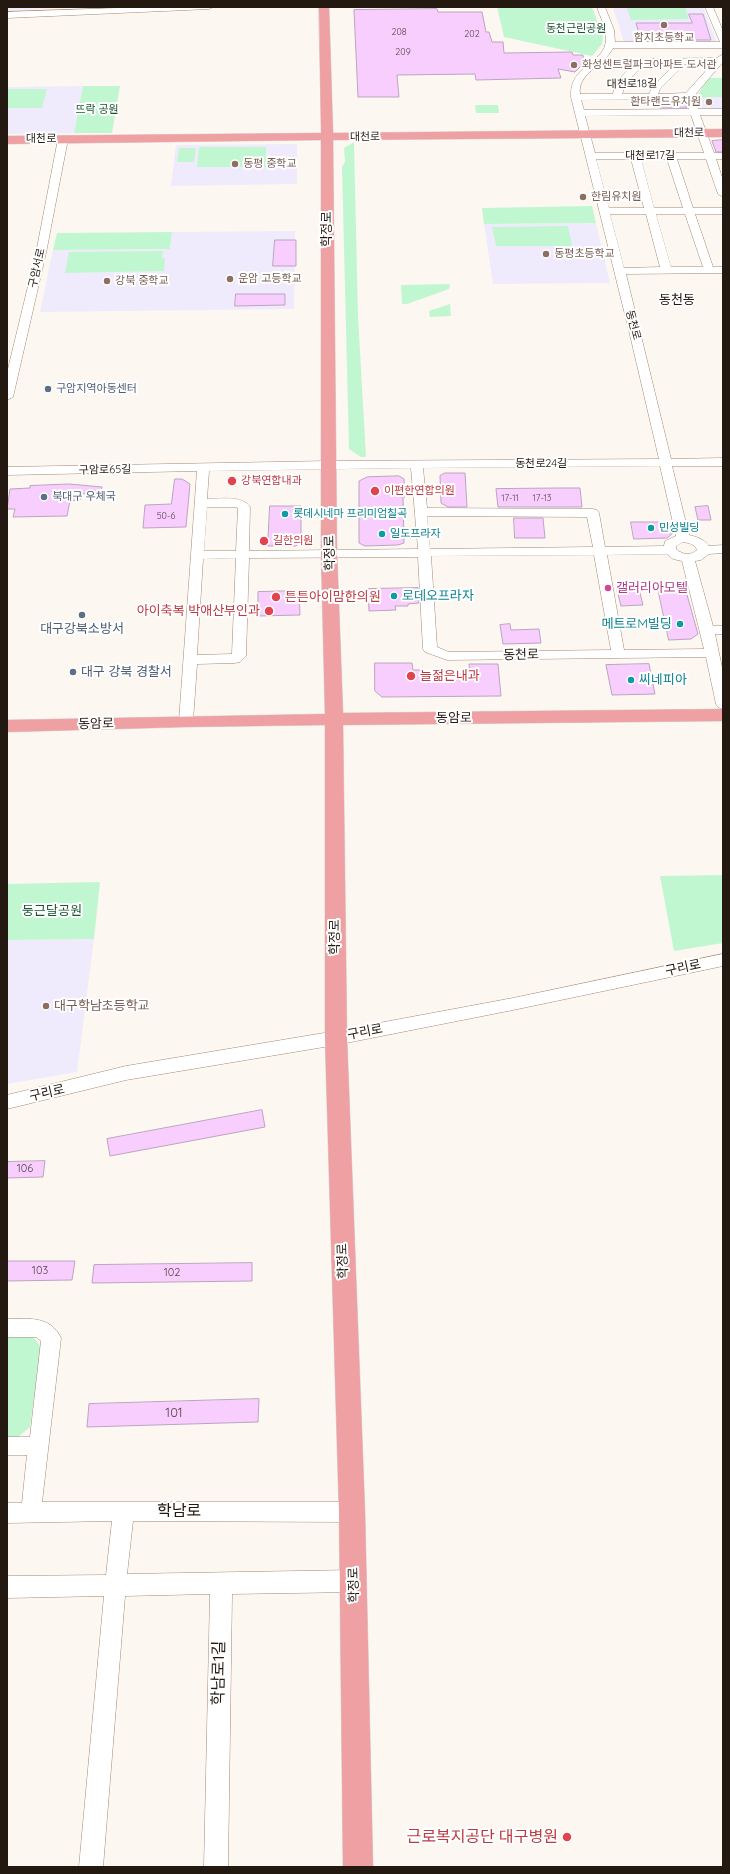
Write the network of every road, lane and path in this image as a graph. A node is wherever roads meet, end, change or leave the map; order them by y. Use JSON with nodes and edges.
{"nodes":[{"id":1,"x":189,"y":7,"type":"edge"},
{"id":2,"x":209,"y":7,"type":"edge"},
{"id":3,"x":324,"y":7,"type":"edge"},
{"id":4,"x":601,"y":7,"type":"edge"},
{"id":5,"x":709,"y":7,"type":"edge"},
{"id":6,"x":91,"y":9,"type":"edge"},
{"id":7,"x":7,"y":15,"type":"edge"},
{"id":8,"x":713,"y":16,"type":"junction"},
{"id":9,"x":723,"y":16,"type":"edge"},
{"id":10,"x":723,"y":41,"type":"edge"},
{"id":11,"x":723,"y":44,"type":"edge"},
{"id":12,"x":610,"y":45,"type":"junction"},
{"id":13,"x":721,"y":60,"type":"edge"},
{"id":14,"x":682,"y":62,"type":"junction"},
{"id":15,"x":705,"y":77,"type":"junction"},
{"id":16,"x":717,"y":77,"type":"dead end"},
{"id":17,"x":617,"y":96,"type":"junction"},
{"id":18,"x":652,"y":96,"type":"junction"},
{"id":19,"x":689,"y":96,"type":"junction"},
{"id":20,"x":576,"y":97,"type":"junction"},
{"id":21,"x":694,"y":112,"type":"junction"},
{"id":22,"x":723,"y":112,"type":"edge"},
{"id":23,"x":581,"y":113,"type":"junction"},
{"id":24,"x":701,"y":133,"type":"junction"},
{"id":25,"x":723,"y":133,"type":"edge"},
{"id":26,"x":587,"y":134,"type":"junction"},
{"id":27,"x":327,"y":137,"type":"junction"},
{"id":28,"x":64,"y":139,"type":"junction"},
{"id":29,"x":7,"y":140,"type":"edge"},
{"id":30,"x":591,"y":156,"type":"junction"},
{"id":31,"x":635,"y":156,"type":"junction"},
{"id":32,"x":671,"y":156,"type":"junction"},
{"id":33,"x":709,"y":156,"type":"junction"},
{"id":34,"x":723,"y":156,"type":"edge"},
{"id":35,"x":721,"y":181,"type":"edge"},
{"id":36,"x":723,"y":194,"type":"edge"},
{"id":37,"x":723,"y":210,"type":"edge"},
{"id":38,"x":604,"y":211,"type":"junction"},
{"id":39,"x":650,"y":211,"type":"junction"},
{"id":40,"x":690,"y":211,"type":"junction"},
{"id":41,"x":666,"y":270,"type":"junction"},
{"id":42,"x":709,"y":270,"type":"junction"},
{"id":43,"x":723,"y":270,"type":"edge"},
{"id":44,"x":619,"y":271,"type":"junction"},
{"id":45,"x":7,"y":397,"type":"edge"},
{"id":46,"x":723,"y":462,"type":"edge"},
{"id":47,"x":664,"y":463,"type":"junction"},
{"id":48,"x":328,"y":465,"type":"junction"},
{"id":49,"x":417,"y":465,"type":"junction"},
{"id":50,"x":203,"y":468,"type":"junction"},
{"id":51,"x":7,"y":471,"type":"edge"},
{"id":52,"x":201,"y":503,"type":"junction"},
{"id":53,"x":420,"y":512,"type":"junction"},
{"id":54,"x":683,"y":538,"type":"junction"},
{"id":55,"x":723,"y":549,"type":"edge"},
{"id":56,"x":670,"y":550,"type":"junction"},
{"id":57,"x":704,"y":550,"type":"junction"},
{"id":58,"x":600,"y":551,"type":"junction"},
{"id":59,"x":423,"y":552,"type":"junction"},
{"id":60,"x":329,"y":553,"type":"junction"},
{"id":61,"x":244,"y":555,"type":"junction"},
{"id":62,"x":196,"y":556,"type":"junction"},
{"id":63,"x":688,"y":559,"type":"junction"},
{"id":64,"x":707,"y":630,"type":"junction"},
{"id":65,"x":723,"y":630,"type":"edge"},
{"id":66,"x":712,"y":653,"type":"junction"},
{"id":67,"x":618,"y":654,"type":"junction"},
{"id":68,"x":190,"y":660,"type":"junction"},
{"id":69,"x":723,"y":704,"type":"edge"},
{"id":70,"x":723,"y":715,"type":"edge"},
{"id":71,"x":334,"y":720,"type":"junction"},
{"id":72,"x":186,"y":721,"type":"junction"},
{"id":73,"x":7,"y":726,"type":"edge"},
{"id":74,"x":723,"y":960,"type":"edge"},
{"id":75,"x":336,"y":1038,"type":"junction"},
{"id":76,"x":7,"y":1102,"type":"edge"},
{"id":77,"x":7,"y":1328,"type":"edge"},
{"id":78,"x":7,"y":1446,"type":"edge"},
{"id":79,"x":38,"y":1446,"type":"junction"},
{"id":80,"x":124,"y":1511,"type":"junction"},
{"id":81,"x":31,"y":1512,"type":"junction"},
{"id":82,"x":352,"y":1512,"type":"junction"},
{"id":83,"x":7,"y":1513,"type":"edge"},
{"id":84,"x":354,"y":1581,"type":"junction"},
{"id":85,"x":221,"y":1584,"type":"junction"},
{"id":86,"x":115,"y":1585,"type":"junction"},
{"id":87,"x":7,"y":1586,"type":"edge"},
{"id":88,"x":91,"y":1867,"type":"edge"},
{"id":89,"x":216,"y":1867,"type":"edge"},
{"id":90,"x":358,"y":1867,"type":"edge"}],
"edges":[{"from":1,"to":2,"type":"street"},
{"from":1,"to":6,"type":"street"},
{"from":3,"to":27,"type":"main road","name":"학정로"},
{"from":4,"to":12,"type":"street"},
{"from":5,"to":8,"type":"street"},
{"from":6,"to":7,"type":"street"},
{"from":8,"to":9,"type":"street"},
{"from":8,"to":10,"type":"street"},
{"from":11,"to":12,"type":"street"},
{"from":12,"to":20,"type":"street"},
{"from":13,"to":14,"type":"street"},
{"from":13,"to":15,"type":"street"},
{"from":14,"to":17,"type":"street"},
{"from":14,"to":18,"type":"street"},
{"from":15,"to":16,"type":"street"},
{"from":15,"to":19,"type":"street"},
{"from":17,"to":18,"type":"street","name":"대천로18길"},
{"from":17,"to":20,"type":"street","name":"대천로18길"},
{"from":18,"to":19,"type":"street","name":"대천로18길"},
{"from":19,"to":21,"type":"street"},
{"from":20,"to":23,"type":"street","name":"동천로"},
{"from":21,"to":22,"type":"street"},
{"from":21,"to":23,"type":"street"},
{"from":21,"to":24,"type":"street"},
{"from":23,"to":26,"type":"street","name":"동천로"},
{"from":24,"to":25,"type":"main road","name":"대천로"},
{"from":24,"to":26,"type":"main road","name":"대천로"},
{"from":24,"to":33,"type":"street"},
{"from":26,"to":27,"type":"main road","name":"대천로"},
{"from":26,"to":30,"type":"street","name":"동천로"},
{"from":27,"to":28,"type":"main road","name":"대천로"},
{"from":27,"to":48,"type":"main road","name":"학정로"},
{"from":28,"to":29,"type":"main road","name":"대천로"},
{"from":28,"to":45,"type":"street","name":"구암서로"},
{"from":30,"to":31,"type":"street","name":"대천로17길"},
{"from":30,"to":38,"type":"street","name":"동천로"},
{"from":31,"to":32,"type":"street","name":"대천로17길"},
{"from":31,"to":39,"type":"street"},
{"from":32,"to":33,"type":"street","name":"대천로17길"},
{"from":32,"to":40,"type":"street"},
{"from":33,"to":34,"type":"street","name":"대천로17길"},
{"from":33,"to":35,"type":"street"},
{"from":35,"to":36,"type":"street"},
{"from":37,"to":40,"type":"street"},
{"from":38,"to":39,"type":"street"},
{"from":38,"to":44,"type":"street","name":"동천로"},
{"from":39,"to":40,"type":"street"},
{"from":39,"to":41,"type":"street"},
{"from":40,"to":42,"type":"street"},
{"from":41,"to":42,"type":"street"},
{"from":41,"to":44,"type":"street"},
{"from":42,"to":43,"type":"street"},
{"from":44,"to":47,"type":"street","name":"동천로"},
{"from":46,"to":47,"type":"street","name":"동천로24길"},
{"from":47,"to":49,"type":"street","name":"동천로24길"},
{"from":47,"to":54,"type":"street","name":"동천로"},
{"from":48,"to":49,"type":"street","name":"동천로24길"},
{"from":48,"to":50,"type":"street","name":"구암로65길"},
{"from":48,"to":60,"type":"main road","name":"학정로"},
{"from":49,"to":53,"type":"street"},
{"from":50,"to":51,"type":"street","name":"구암로65길"},
{"from":50,"to":52,"type":"street"},
{"from":52,"to":61,"type":"street"},
{"from":52,"to":62,"type":"street"},
{"from":53,"to":58,"type":"street"},
{"from":53,"to":59,"type":"street"},
{"from":54,"to":56,"type":"street"},
{"from":54,"to":57,"type":"street"},
{"from":55,"to":57,"type":"street"},
{"from":56,"to":58,"type":"street"},
{"from":56,"to":63,"type":"street"},
{"from":57,"to":63,"type":"street"},
{"from":58,"to":59,"type":"street"},
{"from":58,"to":67,"type":"street"},
{"from":59,"to":60,"type":"street"},
{"from":59,"to":67,"type":"street","name":"동천로"},
{"from":60,"to":61,"type":"street"},
{"from":60,"to":71,"type":"main road","name":"학정로"},
{"from":61,"to":62,"type":"street"},
{"from":61,"to":68,"type":"street"},
{"from":62,"to":68,"type":"street"},
{"from":63,"to":64,"type":"street"},
{"from":64,"to":65,"type":"street"},
{"from":64,"to":66,"type":"street"},
{"from":66,"to":67,"type":"street","name":"동천로"},
{"from":66,"to":69,"type":"street"},
{"from":68,"to":72,"type":"street"},
{"from":70,"to":71,"type":"main road","name":"동암로"},
{"from":71,"to":72,"type":"main road","name":"동암로"},
{"from":71,"to":75,"type":"main road","name":"학정로"},
{"from":72,"to":73,"type":"main road","name":"동암로"},
{"from":74,"to":75,"type":"street","name":"구리로"},
{"from":75,"to":76,"type":"street","name":"구리로"},
{"from":75,"to":82,"type":"main road","name":"학정로"},
{"from":77,"to":79,"type":"street"},
{"from":78,"to":79,"type":"street"},
{"from":79,"to":81,"type":"street"},
{"from":80,"to":81,"type":"street","name":"학남로"},
{"from":80,"to":82,"type":"street","name":"학남로"},
{"from":80,"to":86,"type":"street"},
{"from":81,"to":83,"type":"street","name":"학남로"},
{"from":82,"to":84,"type":"main road","name":"학정로"},
{"from":84,"to":85,"type":"street"},
{"from":84,"to":90,"type":"main road","name":"학정로"},
{"from":85,"to":86,"type":"street"},
{"from":85,"to":89,"type":"street","name":"학남로1길"},
{"from":86,"to":87,"type":"street"},
{"from":86,"to":88,"type":"street"}]}
